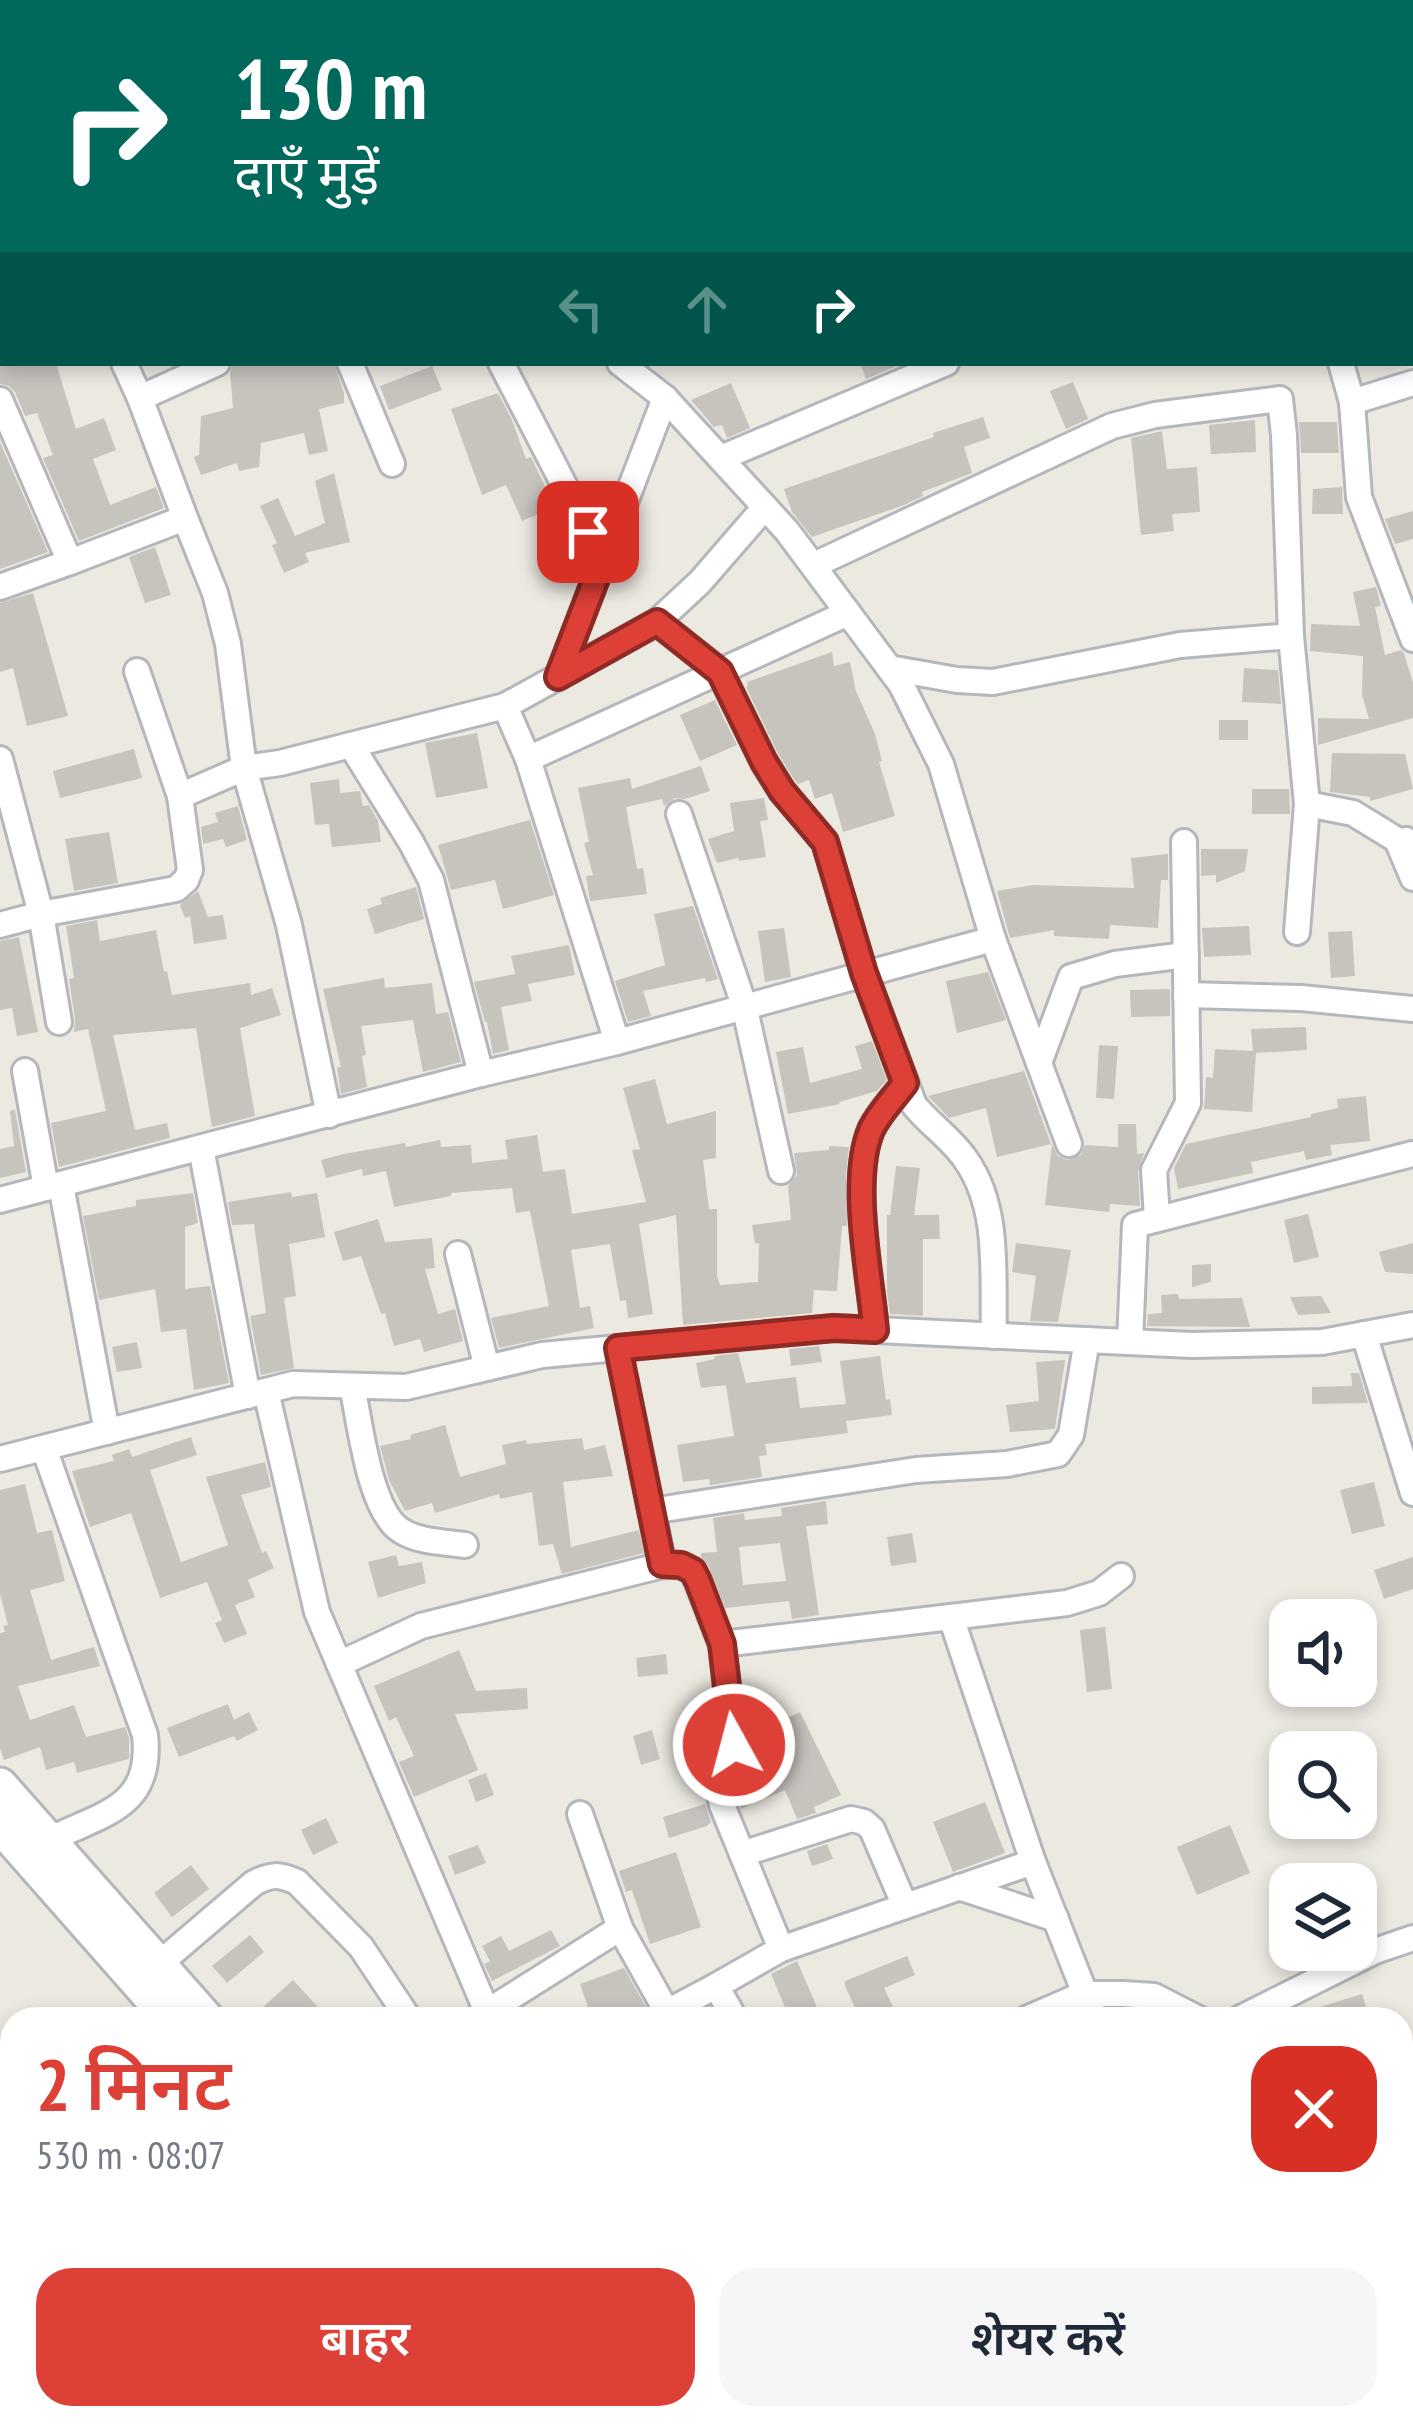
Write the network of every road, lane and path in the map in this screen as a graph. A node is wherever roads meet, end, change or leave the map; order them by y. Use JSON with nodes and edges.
{"nodes":[{"id":1,"x":125,"y":366,"type":"edge"},
{"id":2,"x":210,"y":366,"type":"edge"},
{"id":3,"x":351,"y":366,"type":"edge"},
{"id":4,"x":503,"y":366,"type":"edge"},
{"id":5,"x":624,"y":366,"type":"edge"},
{"id":6,"x":939,"y":366,"type":"edge"},
{"id":7,"x":1342,"y":366,"type":"edge"},
{"id":8,"x":1413,"y":383,"type":"edge"},
{"id":9,"x":140,"y":398,"type":"junction"},
{"id":10,"x":665,"y":398,"type":"junction"},
{"id":11,"x":0,"y":400,"type":"edge"},
{"id":12,"x":1352,"y":402,"type":"junction"},
{"id":13,"x":721,"y":458,"type":"junction"},
{"id":14,"x":392,"y":464,"type":"dead end"},
{"id":15,"x":765,"y":507,"type":"junction"},
{"id":16,"x":185,"y":518,"type":"junction"},
{"id":17,"x":603,"y":560,"type":"junction"},
{"id":18,"x":70,"y":562,"type":"junction"},
{"id":19,"x":814,"y":565,"type":"junction"},
{"id":20,"x":0,"y":587,"type":"edge"},
{"id":21,"x":848,"y":613,"type":"junction"},
{"id":22,"x":657,"y":622,"type":"junction"},
{"id":23,"x":1291,"y":636,"type":"junction"},
{"id":24,"x":1413,"y":639,"type":"edge"},
{"id":25,"x":889,"y":668,"type":"junction"},
{"id":26,"x":137,"y":671,"type":"dead end"},
{"id":27,"x":720,"y":672,"type":"junction"},
{"id":28,"x":558,"y":677,"type":"junction"},
{"id":29,"x":505,"y":706,"type":"junction"},
{"id":30,"x":351,"y":745,"type":"junction"},
{"id":31,"x":0,"y":759,"type":"edge"},
{"id":32,"x":528,"y":759,"type":"junction"},
{"id":33,"x":244,"y":768,"type":"junction"},
{"id":34,"x":180,"y":796,"type":"junction"},
{"id":35,"x":1306,"y":804,"type":"junction"},
{"id":36,"x":679,"y":814,"type":"dead end"},
{"id":37,"x":1405,"y":838,"type":"edge"},
{"id":38,"x":1184,"y":842,"type":"dead end"},
{"id":39,"x":1413,"y":878,"type":"edge"},
{"id":40,"x":41,"y":914,"type":"junction"},
{"id":41,"x":0,"y":925,"type":"edge"},
{"id":42,"x":1297,"y":932,"type":"dead end"},
{"id":43,"x":993,"y":939,"type":"junction"},
{"id":44,"x":1186,"y":955,"type":"junction"},
{"id":45,"x":864,"y":973,"type":"junction"},
{"id":46,"x":1186,"y":995,"type":"junction"},
{"id":47,"x":744,"y":1005,"type":"junction"},
{"id":48,"x":1413,"y":1009,"type":"edge"},
{"id":49,"x":59,"y":1022,"type":"dead end"},
{"id":50,"x":617,"y":1042,"type":"junction"},
{"id":51,"x":1039,"y":1063,"type":"junction"},
{"id":52,"x":25,"y":1071,"type":"dead end"},
{"id":53,"x":481,"y":1074,"type":"junction"},
{"id":54,"x":905,"y":1083,"type":"junction"},
{"id":55,"x":329,"y":1115,"type":"junction"},
{"id":56,"x":1069,"y":1144,"type":"dead end"},
{"id":57,"x":201,"y":1148,"type":"junction"},
{"id":58,"x":1412,"y":1154,"type":"edge"},
{"id":59,"x":781,"y":1172,"type":"dead end"},
{"id":60,"x":54,"y":1186,"type":"junction"},
{"id":61,"x":0,"y":1200,"type":"edge"},
{"id":62,"x":1157,"y":1218,"type":"junction"},
{"id":63,"x":458,"y":1254,"type":"dead end"},
{"id":64,"x":1413,"y":1325,"type":"edge"},
{"id":65,"x":875,"y":1330,"type":"junction"},
{"id":66,"x":1364,"y":1334,"type":"junction"},
{"id":67,"x":994,"y":1336,"type":"junction"},
{"id":68,"x":1087,"y":1340,"type":"junction"},
{"id":69,"x":1130,"y":1342,"type":"junction"},
{"id":70,"x":618,"y":1348,"type":"junction"},
{"id":71,"x":487,"y":1368,"type":"junction"},
{"id":72,"x":352,"y":1386,"type":"junction"},
{"id":73,"x":257,"y":1393,"type":"junction"},
{"id":74,"x":107,"y":1432,"type":"junction"},
{"id":75,"x":44,"y":1448,"type":"junction"},
{"id":76,"x":0,"y":1459,"type":"edge"},
{"id":77,"x":1413,"y":1493,"type":"edge"},
{"id":78,"x":651,"y":1511,"type":"junction"},
{"id":79,"x":465,"y":1545,"type":"dead end"},
{"id":80,"x":662,"y":1564,"type":"junction"},
{"id":81,"x":1121,"y":1576,"type":"dead end"},
{"id":82,"x":951,"y":1617,"type":"junction"},
{"id":83,"x":722,"y":1644,"type":"junction"},
{"id":84,"x":339,"y":1664,"type":"junction"},
{"id":85,"x":0,"y":1785,"type":"edge"},
{"id":86,"x":580,"y":1814,"type":"dead end"},
{"id":87,"x":0,"y":1826,"type":"edge"},
{"id":88,"x":49,"y":1840,"type":"junction"},
{"id":89,"x":742,"y":1854,"type":"junction"},
{"id":90,"x":1033,"y":1862,"type":"junction"},
{"id":91,"x":959,"y":1887,"type":"junction"},
{"id":92,"x":905,"y":1906,"type":"junction"},
{"id":93,"x":1056,"y":1919,"type":"junction"},
{"id":94,"x":620,"y":1928,"type":"junction"},
{"id":95,"x":1413,"y":1938,"type":"edge"},
{"id":96,"x":781,"y":1948,"type":"junction"},
{"id":97,"x":159,"y":1964,"type":"junction"},
{"id":98,"x":716,"y":1986,"type":"junction"},
{"id":99,"x":1084,"y":1994,"type":"junction"},
{"id":100,"x":159,"y":2007,"type":"edge"},
{"id":101,"x":197,"y":2007,"type":"edge"},
{"id":102,"x":401,"y":2007,"type":"edge"},
{"id":103,"x":480,"y":2007,"type":"edge"},
{"id":104,"x":499,"y":2007,"type":"edge"},
{"id":105,"x":664,"y":2007,"type":"edge"},
{"id":106,"x":683,"y":2007,"type":"edge"},
{"id":107,"x":728,"y":2007,"type":"edge"},
{"id":108,"x":1054,"y":2007,"type":"edge"},
{"id":109,"x":1090,"y":2007,"type":"edge"},
{"id":110,"x":1176,"y":2007,"type":"edge"},
{"id":111,"x":1263,"y":2007,"type":"edge"}],
"edges":[{"from":1,"to":9,"type":"street"},
{"from":2,"to":9,"type":"street"},
{"from":3,"to":14,"type":"street"},
{"from":4,"to":17,"type":"street"},
{"from":5,"to":10,"type":"street"},
{"from":6,"to":13,"type":"street"},
{"from":7,"to":12,"type":"street"},
{"from":8,"to":12,"type":"street"},
{"from":9,"to":16,"type":"street"},
{"from":10,"to":13,"type":"street"},
{"from":10,"to":17,"type":"street"},
{"from":11,"to":18,"type":"street"},
{"from":12,"to":24,"type":"street"},
{"from":13,"to":15,"type":"street"},
{"from":15,"to":19,"type":"street"},
{"from":15,"to":22,"type":"street"},
{"from":16,"to":18,"type":"street"},
{"from":16,"to":33,"type":"street"},
{"from":17,"to":28,"type":"street"},
{"from":18,"to":20,"type":"street"},
{"from":19,"to":21,"type":"street"},
{"from":19,"to":23,"type":"street"},
{"from":21,"to":25,"type":"street"},
{"from":21,"to":27,"type":"street"},
{"from":22,"to":27,"type":"street"},
{"from":22,"to":28,"type":"street"},
{"from":23,"to":25,"type":"street"},
{"from":23,"to":35,"type":"street"},
{"from":25,"to":43,"type":"street"},
{"from":26,"to":34,"type":"street"},
{"from":27,"to":32,"type":"street"},
{"from":27,"to":45,"type":"street"},
{"from":28,"to":29,"type":"street"},
{"from":29,"to":30,"type":"street"},
{"from":29,"to":32,"type":"street"},
{"from":30,"to":33,"type":"street"},
{"from":30,"to":53,"type":"street"},
{"from":31,"to":40,"type":"street"},
{"from":32,"to":50,"type":"street"},
{"from":33,"to":34,"type":"street"},
{"from":33,"to":55,"type":"street"},
{"from":34,"to":40,"type":"street"},
{"from":35,"to":37,"type":"street"},
{"from":35,"to":42,"type":"street"},
{"from":36,"to":47,"type":"street"},
{"from":37,"to":39,"type":"street"},
{"from":38,"to":44,"type":"street"},
{"from":40,"to":41,"type":"street"},
{"from":40,"to":49,"type":"street"},
{"from":43,"to":45,"type":"street"},
{"from":43,"to":51,"type":"street"},
{"from":44,"to":46,"type":"street"},
{"from":44,"to":51,"type":"street"},
{"from":45,"to":47,"type":"street"},
{"from":45,"to":54,"type":"street"},
{"from":46,"to":48,"type":"street"},
{"from":46,"to":62,"type":"street"},
{"from":47,"to":50,"type":"street"},
{"from":47,"to":59,"type":"street"},
{"from":50,"to":53,"type":"street"},
{"from":51,"to":56,"type":"street"},
{"from":52,"to":60,"type":"street"},
{"from":53,"to":55,"type":"street"},
{"from":54,"to":65,"type":"street"},
{"from":54,"to":67,"type":"street"},
{"from":55,"to":57,"type":"street"},
{"from":57,"to":60,"type":"street"},
{"from":57,"to":73,"type":"street"},
{"from":58,"to":62,"type":"street"},
{"from":60,"to":61,"type":"street"},
{"from":60,"to":74,"type":"street"},
{"from":62,"to":69,"type":"street"},
{"from":63,"to":71,"type":"street"},
{"from":64,"to":66,"type":"street"},
{"from":65,"to":67,"type":"street"},
{"from":65,"to":70,"type":"street"},
{"from":66,"to":69,"type":"street"},
{"from":66,"to":77,"type":"street"},
{"from":67,"to":68,"type":"street"},
{"from":68,"to":69,"type":"street"},
{"from":68,"to":78,"type":"street"},
{"from":70,"to":71,"type":"street"},
{"from":70,"to":78,"type":"street"},
{"from":71,"to":72,"type":"street"},
{"from":72,"to":73,"type":"street"},
{"from":72,"to":79,"type":"street"},
{"from":73,"to":74,"type":"street"},
{"from":73,"to":84,"type":"street"},
{"from":74,"to":75,"type":"street"},
{"from":75,"to":76,"type":"street"},
{"from":75,"to":88,"type":"street"},
{"from":78,"to":80,"type":"street"},
{"from":80,"to":83,"type":"street"},
{"from":80,"to":84,"type":"street"},
{"from":81,"to":82,"type":"street"},
{"from":82,"to":83,"type":"street"},
{"from":82,"to":90,"type":"street"},
{"from":83,"to":89,"type":"street"},
{"from":84,"to":103,"type":"street"},
{"from":85,"to":88,"type":"main road"},
{"from":86,"to":94,"type":"street"},
{"from":87,"to":100,"type":"main road"},
{"from":88,"to":97,"type":"main road"},
{"from":89,"to":92,"type":"street"},
{"from":89,"to":96,"type":"street"},
{"from":90,"to":91,"type":"street"},
{"from":90,"to":93,"type":"street"},
{"from":91,"to":92,"type":"street"},
{"from":91,"to":93,"type":"street"},
{"from":92,"to":96,"type":"street"},
{"from":93,"to":99,"type":"street"},
{"from":94,"to":104,"type":"street"},
{"from":94,"to":105,"type":"street"},
{"from":95,"to":111,"type":"street"},
{"from":96,"to":98,"type":"street"},
{"from":97,"to":101,"type":"main road"},
{"from":97,"to":102,"type":"street"},
{"from":98,"to":106,"type":"street"},
{"from":98,"to":107,"type":"street"},
{"from":99,"to":108,"type":"street"},
{"from":99,"to":109,"type":"street"},
{"from":99,"to":110,"type":"street"}]}
